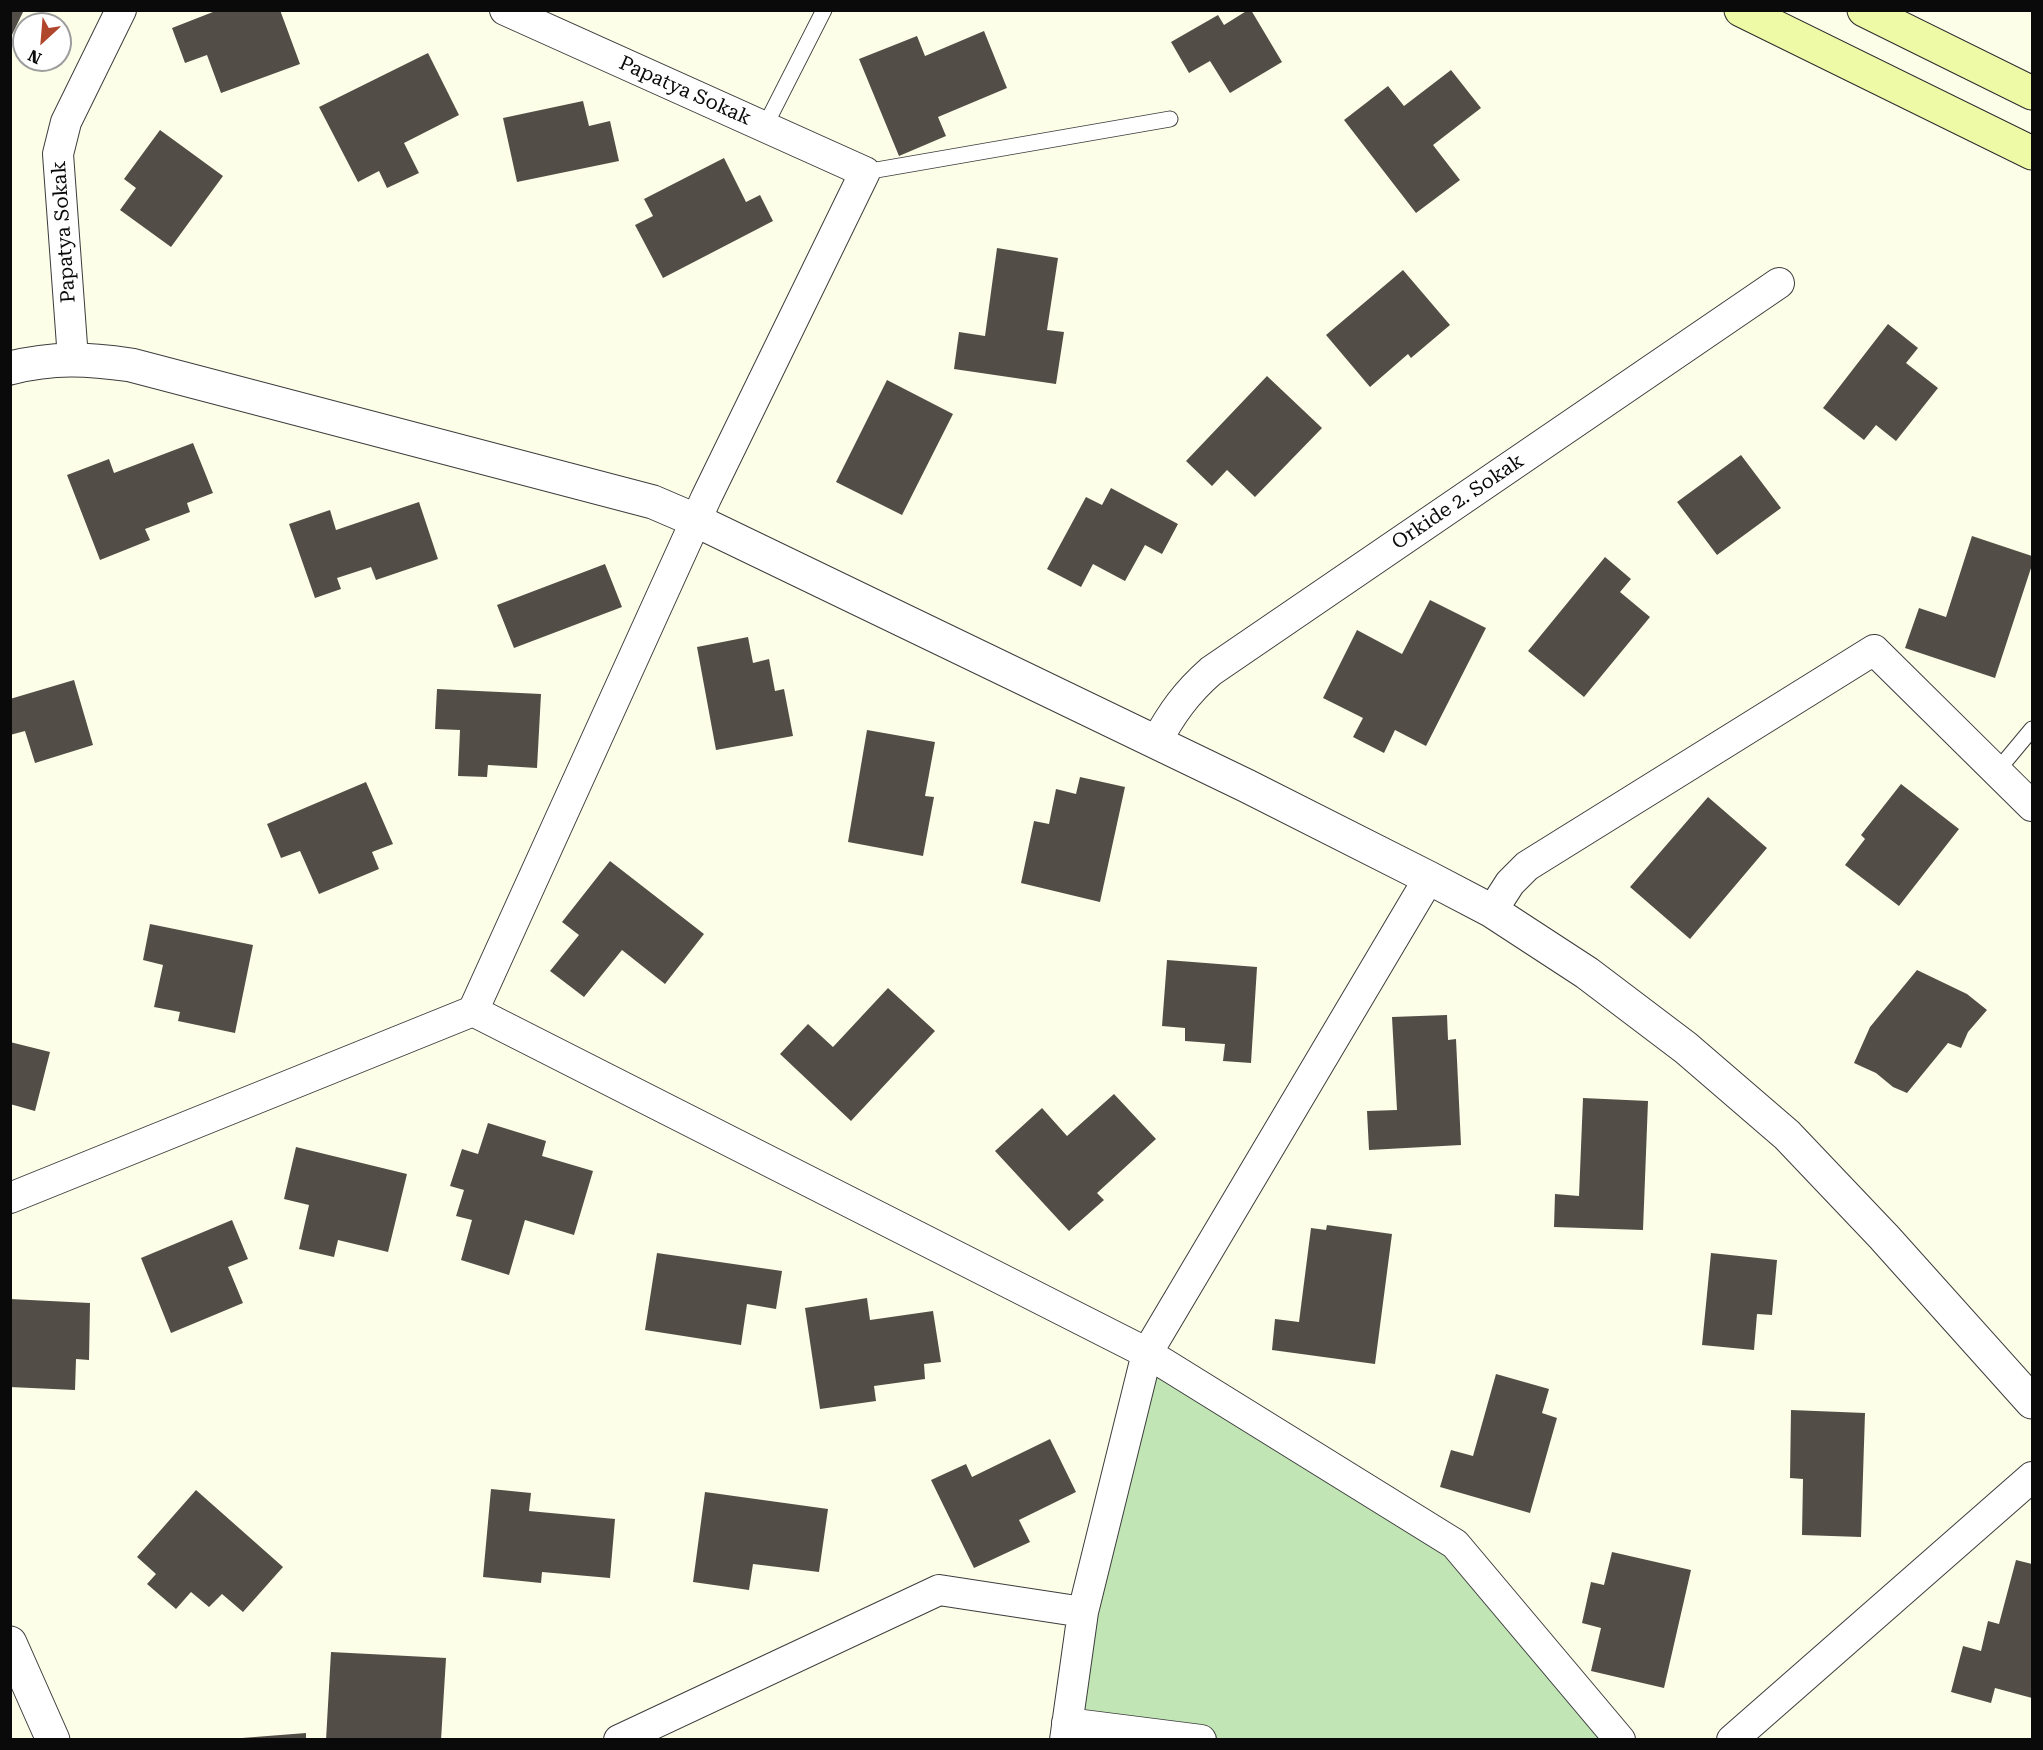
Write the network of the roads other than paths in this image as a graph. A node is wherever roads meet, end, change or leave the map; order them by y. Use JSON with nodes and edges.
{"nodes":[{"id":1,"x":121,"y":10,"type":"edge"},
{"id":2,"x":505,"y":10,"type":"edge"},
{"id":3,"x":824,"y":10,"type":"edge"},
{"id":4,"x":1741,"y":10,"type":"edge"},
{"id":5,"x":1864,"y":10,"type":"edge"},
{"id":6,"x":543,"y":18,"type":"edge"},
{"id":7,"x":2032,"y":93,"type":"edge"},
{"id":8,"x":1170,"y":119,"type":"dead end"},
{"id":9,"x":765,"y":126,"type":"junction"},
{"id":10,"x":2032,"y":153,"type":"edge"},
{"id":11,"x":865,"y":172,"type":"junction"},
{"id":12,"x":1779,"y":283,"type":"dead end"},
{"id":13,"x":73,"y":359,"type":"junction"},
{"id":14,"x":10,"y":368,"type":"edge"},
{"id":15,"x":695,"y":520,"type":"junction"},
{"id":16,"x":2032,"y":729,"type":"edge"},
{"id":17,"x":1156,"y":742,"type":"junction"},
{"id":18,"x":1997,"y":771,"type":"junction"},
{"id":19,"x":2032,"y":806,"type":"edge"},
{"id":20,"x":1430,"y":878,"type":"junction"},
{"id":21,"x":1492,"y":911,"type":"junction"},
{"id":22,"x":473,"y":1011,"type":"junction"},
{"id":23,"x":10,"y":1198,"type":"edge"},
{"id":24,"x":1147,"y":1353,"type":"junction"},
{"id":25,"x":2032,"y":1402,"type":"edge"},
{"id":26,"x":2032,"y":1477,"type":"edge"},
{"id":27,"x":1083,"y":1612,"type":"junction"},
{"id":28,"x":10,"y":1642,"type":"edge"},
{"id":29,"x":1066,"y":1731,"type":"edge"},
{"id":30,"x":53,"y":1740,"type":"edge"},
{"id":31,"x":619,"y":1740,"type":"edge"},
{"id":32,"x":1201,"y":1740,"type":"edge"},
{"id":33,"x":1620,"y":1740,"type":"edge"},
{"id":34,"x":1732,"y":1740,"type":"edge"}],
"edges":[{"from":1,"to":13,"type":"street","name":"Papatya Sokak"},
{"from":2,"to":6,"type":"street","name":"Papatya Sokak"},
{"from":3,"to":9,"type":"lane"},
{"from":4,"to":10,"type":"main road"},
{"from":5,"to":7,"type":"main road"},
{"from":6,"to":9,"type":"street","name":"Papatya Sokak"},
{"from":8,"to":11,"type":"lane"},
{"from":9,"to":11,"type":"street","name":"Papatya Sokak"},
{"from":11,"to":15,"type":"street"},
{"from":12,"to":17,"type":"street","name":"Orkide 2. Sokak"},
{"from":13,"to":14,"type":"street"},
{"from":13,"to":15,"type":"street"},
{"from":15,"to":17,"type":"street"},
{"from":15,"to":22,"type":"street"},
{"from":16,"to":18,"type":"lane"},
{"from":17,"to":20,"type":"street"},
{"from":18,"to":19,"type":"street"},
{"from":18,"to":21,"type":"street"},
{"from":20,"to":21,"type":"street"},
{"from":20,"to":24,"type":"street"},
{"from":21,"to":25,"type":"street"},
{"from":22,"to":23,"type":"street"},
{"from":22,"to":24,"type":"street"},
{"from":24,"to":27,"type":"street"},
{"from":24,"to":33,"type":"street"},
{"from":26,"to":34,"type":"street"},
{"from":27,"to":29,"type":"street"},
{"from":27,"to":31,"type":"street"},
{"from":28,"to":30,"type":"street"},
{"from":29,"to":32,"type":"street"}]}
